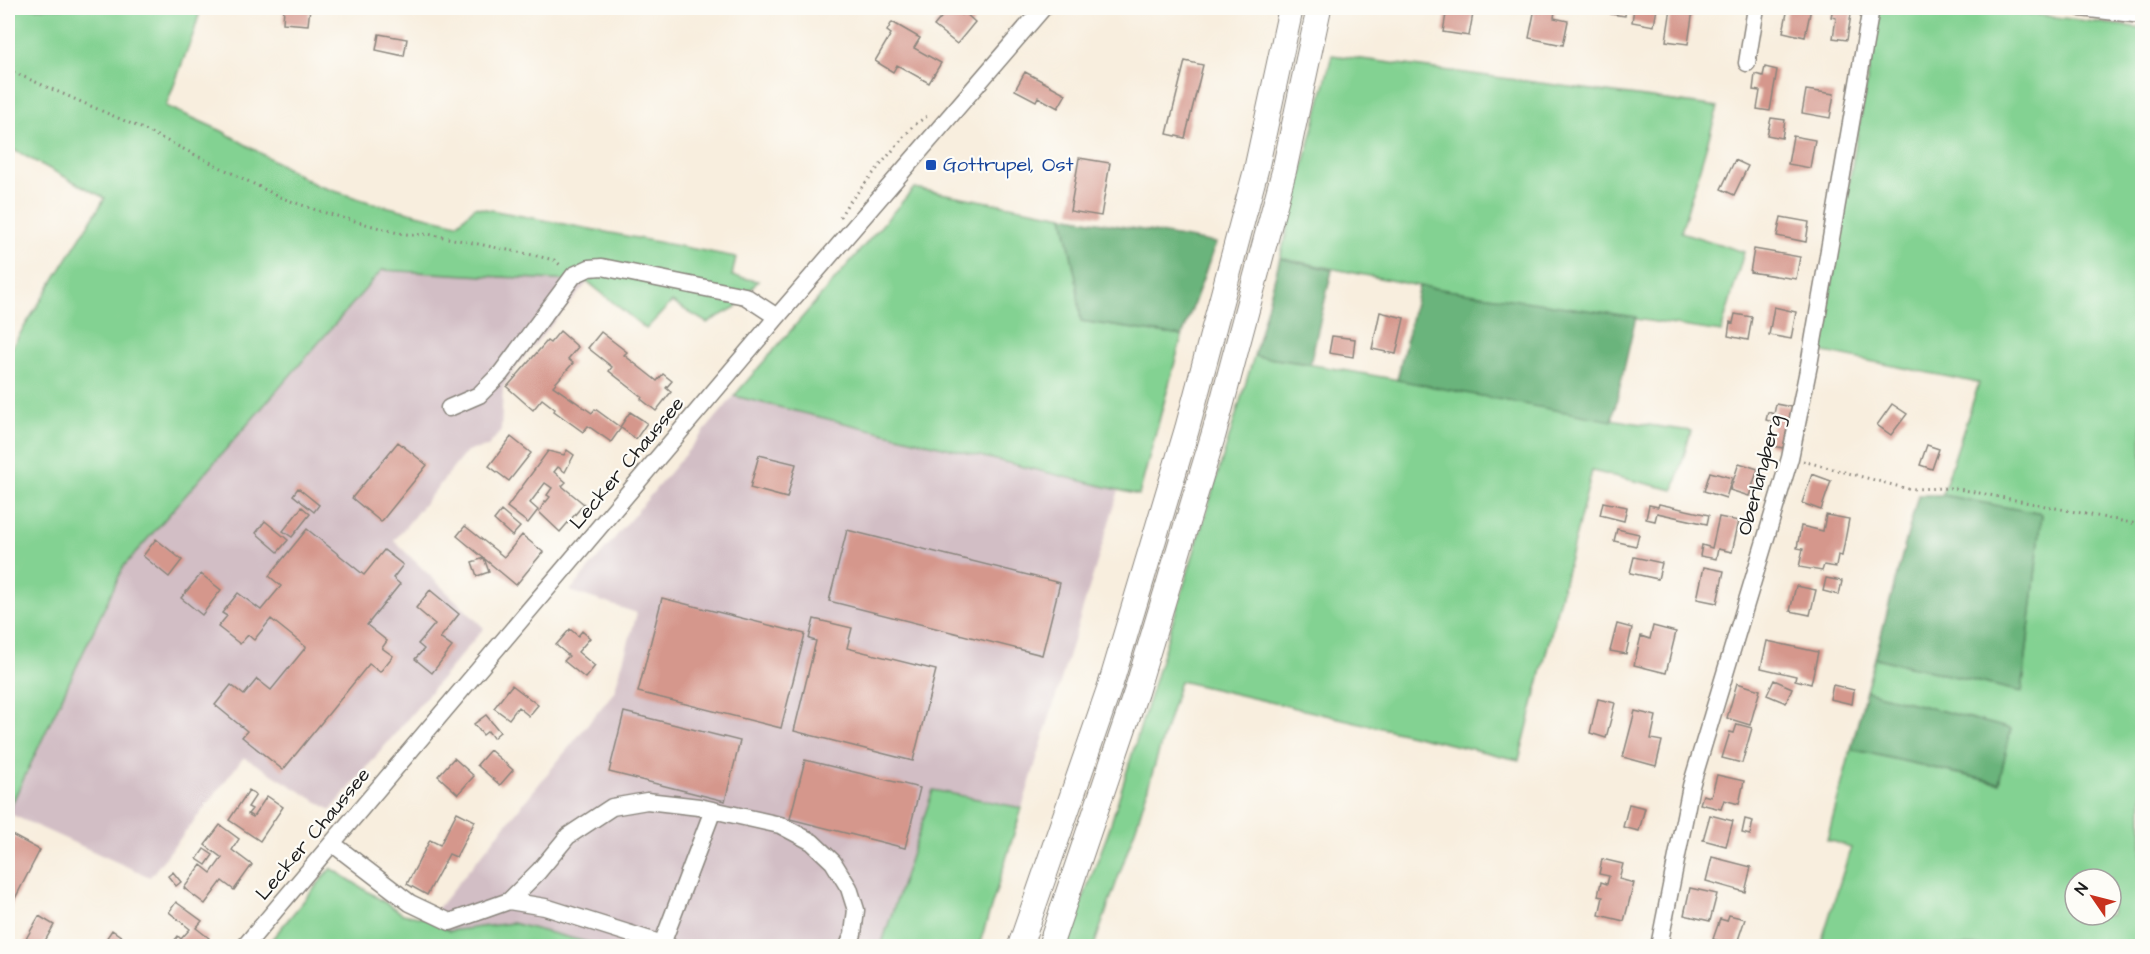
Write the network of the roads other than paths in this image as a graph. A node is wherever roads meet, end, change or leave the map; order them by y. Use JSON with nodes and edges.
{"nodes":[{"id":1,"x":1042,"y":8,"type":"edge"},
{"id":2,"x":1291,"y":8,"type":"edge"},
{"id":3,"x":1319,"y":8,"type":"edge"},
{"id":4,"x":1756,"y":8,"type":"edge"},
{"id":5,"x":1872,"y":8,"type":"edge"},
{"id":6,"x":2081,"y":8,"type":"edge"},
{"id":7,"x":2142,"y":15,"type":"edge"},
{"id":8,"x":1747,"y":63,"type":"dead end"},
{"id":9,"x":777,"y":317,"type":"junction"},
{"id":10,"x":449,"y":408,"type":"dead end"},
{"id":11,"x":714,"y":810,"type":"junction"},
{"id":12,"x":333,"y":844,"type":"junction"},
{"id":13,"x":509,"y":901,"type":"junction"},
{"id":14,"x":666,"y":945,"type":"edge"},
{"id":15,"x":245,"y":946,"type":"edge"},
{"id":16,"x":848,"y":946,"type":"edge"},
{"id":17,"x":1020,"y":946,"type":"edge"},
{"id":18,"x":1050,"y":946,"type":"edge"},
{"id":19,"x":1659,"y":946,"type":"edge"}],
"edges":[{"from":1,"to":9,"type":"street","name":"Lecker Chaussee"},
{"from":2,"to":17,"type":"highway"},
{"from":3,"to":18,"type":"highway"},
{"from":4,"to":8,"type":"street"},
{"from":5,"to":19,"type":"street","name":"Oberlangberg"},
{"from":6,"to":7,"type":"street"},
{"from":9,"to":10,"type":"street"},
{"from":9,"to":12,"type":"street","name":"Lecker Chaussee"},
{"from":11,"to":13,"type":"street"},
{"from":11,"to":14,"type":"street"},
{"from":11,"to":16,"type":"street"},
{"from":12,"to":13,"type":"street"},
{"from":12,"to":15,"type":"street","name":"Lecker Chaussee"},
{"from":13,"to":14,"type":"street"}]}
